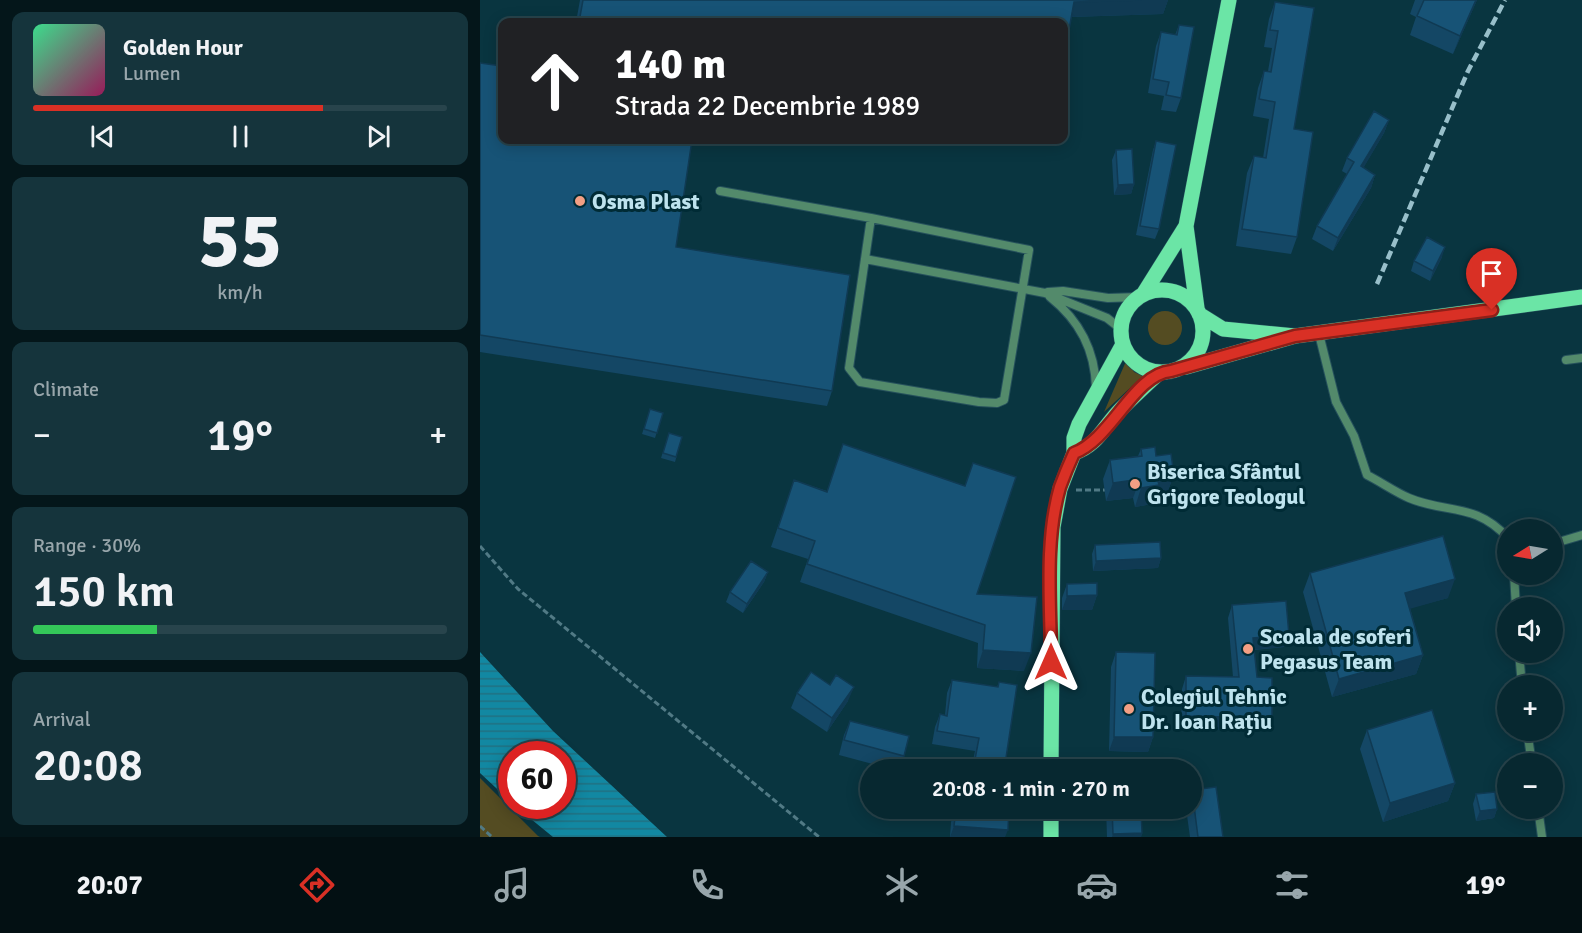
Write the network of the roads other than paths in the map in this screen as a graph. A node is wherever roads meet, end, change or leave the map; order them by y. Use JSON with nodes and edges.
{"nodes":[{"id":1,"x":1229,"y":0,"type":"edge"},
{"id":2,"x":720,"y":192,"type":"dead end"},
{"id":3,"x":871,"y":218,"type":"junction"},
{"id":4,"x":1186,"y":226,"type":"junction"},
{"id":5,"x":865,"y":259,"type":"junction"},
{"id":6,"x":1023,"y":290,"type":"junction"},
{"id":7,"x":1045,"y":293,"type":"junction"},
{"id":8,"x":1142,"y":295,"type":"junction"},
{"id":9,"x":1582,"y":297,"type":"edge"},
{"id":10,"x":1198,"y":311,"type":"junction"},
{"id":11,"x":1319,"y":334,"type":"junction"},
{"id":12,"x":1295,"y":336,"type":"junction"},
{"id":13,"x":1122,"y":337,"type":"junction"},
{"id":14,"x":1582,"y":358,"type":"edge"},
{"id":15,"x":1566,"y":360,"type":"dead end"},
{"id":16,"x":1166,"y":372,"type":"junction"},
{"id":17,"x":1096,"y":391,"type":"junction"},
{"id":18,"x":1074,"y":453,"type":"junction"},
{"id":19,"x":1497,"y":526,"type":"edge"},
{"id":20,"x":1582,"y":535,"type":"edge"},
{"id":21,"x":1563,"y":541,"type":"edge"},
{"id":22,"x":1051,"y":759,"type":"edge"},
{"id":23,"x":1051,"y":819,"type":"edge"},
{"id":24,"x":1540,"y":819,"type":"edge"},
{"id":25,"x":1051,"y":837,"type":"edge"},
{"id":26,"x":1542,"y":837,"type":"edge"}],
"edges":[{"from":1,"to":4,"type":"main road"},
{"from":2,"to":3,"type":"lane"},
{"from":3,"to":5,"type":"lane"},
{"from":3,"to":6,"type":"lane"},
{"from":4,"to":8,"type":"main road"},
{"from":4,"to":10,"type":"main road"},
{"from":5,"to":6,"type":"lane"},
{"from":5,"to":6,"type":"lane"},
{"from":6,"to":7,"type":"lane"},
{"from":7,"to":8,"type":"lane"},
{"from":7,"to":13,"type":"lane"},
{"from":7,"to":17,"type":"lane"},
{"from":8,"to":10,"type":"main road"},
{"from":8,"to":13,"type":"main road"},
{"from":9,"to":11,"type":"main road"},
{"from":10,"to":12,"type":"main road"},
{"from":10,"to":16,"type":"main road"},
{"from":11,"to":12,"type":"main road"},
{"from":11,"to":19,"type":"lane"},
{"from":12,"to":16,"type":"main road"},
{"from":13,"to":16,"type":"main road"},
{"from":13,"to":17,"type":"main road"},
{"from":14,"to":15,"type":"lane"},
{"from":16,"to":18,"type":"main road"},
{"from":17,"to":18,"type":"main road"},
{"from":18,"to":22,"type":"main road"},
{"from":20,"to":21,"type":"lane"},
{"from":23,"to":25,"type":"main road"},
{"from":24,"to":26,"type":"lane"}]}
